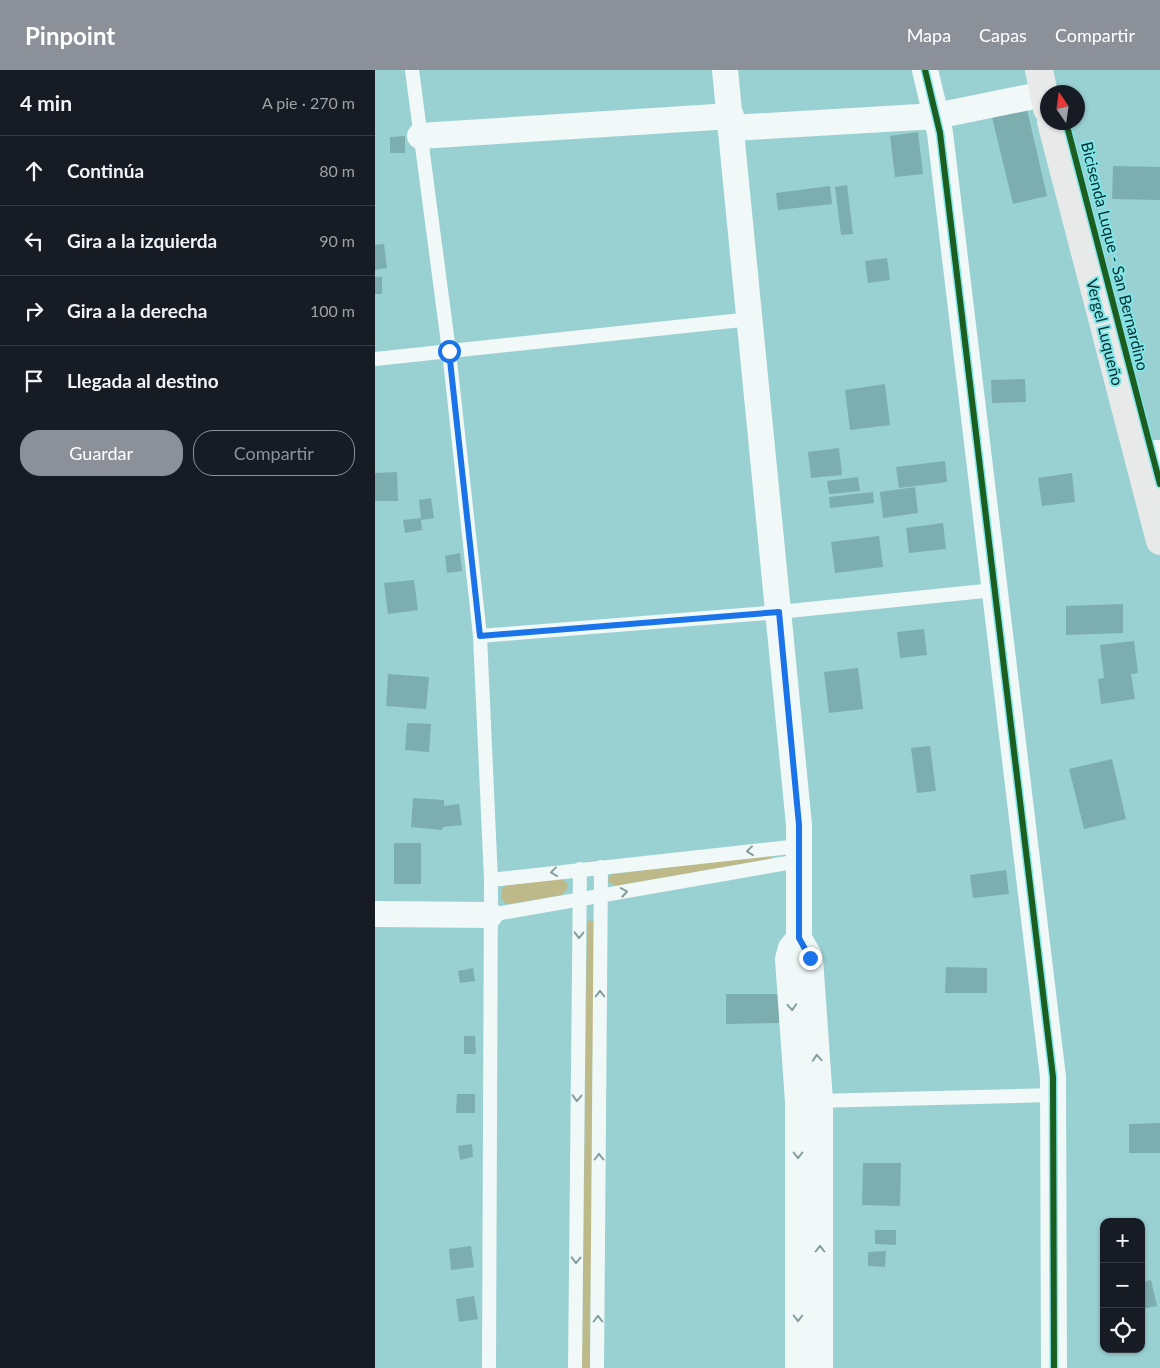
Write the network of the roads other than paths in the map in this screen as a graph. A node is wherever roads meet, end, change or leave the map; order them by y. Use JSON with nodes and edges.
{"nodes":[{"id":1,"x":412,"y":70,"type":"edge"},
{"id":2,"x":725,"y":70,"type":"edge"},
{"id":3,"x":925,"y":70,"type":"edge"},
{"id":4,"x":1043,"y":83,"type":"edge"},
{"id":5,"x":936,"y":116,"type":"junction"},
{"id":6,"x":732,"y":122,"type":"junction"},
{"id":7,"x":1053,"y":130,"type":"edge"},
{"id":8,"x":420,"y":136,"type":"junction"},
{"id":9,"x":751,"y":319,"type":"junction"},
{"id":10,"x":449,"y":351,"type":"junction"},
{"id":11,"x":375,"y":359,"type":"edge"},
{"id":12,"x":1148,"y":453,"type":"edge"},
{"id":13,"x":1160,"y":541,"type":"edge"},
{"id":14,"x":995,"y":590,"type":"junction"},
{"id":15,"x":779,"y":612,"type":"junction"},
{"id":16,"x":480,"y":636,"type":"junction"},
{"id":17,"x":799,"y":853,"type":"junction"},
{"id":18,"x":601,"y":867,"type":"junction"},
{"id":19,"x":580,"y":869,"type":"junction"},
{"id":20,"x":491,"y":880,"type":"junction"},
{"id":21,"x":601,"y":896,"type":"junction"},
{"id":22,"x":579,"y":900,"type":"junction"},
{"id":23,"x":375,"y":914,"type":"edge"},
{"id":24,"x":490,"y":916,"type":"junction"},
{"id":25,"x":1053,"y":1095,"type":"junction"},
{"id":26,"x":809,"y":1102,"type":"junction"},
{"id":27,"x":489,"y":1368,"type":"edge"},
{"id":28,"x":575,"y":1368,"type":"edge"},
{"id":29,"x":597,"y":1368,"type":"edge"},
{"id":30,"x":798,"y":1368,"type":"edge"},
{"id":31,"x":820,"y":1368,"type":"edge"},
{"id":32,"x":1054,"y":1368,"type":"edge"}],
"edges":[{"from":1,"to":8,"type":"lane"},
{"from":2,"to":6,"type":"street"},
{"from":3,"to":5,"type":"street"},
{"from":4,"to":5,"type":"street"},
{"from":5,"to":6,"type":"street"},
{"from":5,"to":14,"type":"street"},
{"from":6,"to":8,"type":"street"},
{"from":6,"to":9,"type":"street"},
{"from":7,"to":12,"type":"main road","name":"Vergel Luqueño"},
{"from":8,"to":10,"type":"lane"},
{"from":9,"to":10,"type":"lane"},
{"from":9,"to":15,"type":"street"},
{"from":10,"to":11,"type":"lane"},
{"from":10,"to":16,"type":"lane"},
{"from":12,"to":13,"type":"main road","name":"Vergel Luqueño"},
{"from":14,"to":15,"type":"lane"},
{"from":14,"to":25,"type":"street"},
{"from":15,"to":16,"type":"lane"},
{"from":15,"to":17,"type":"street"},
{"from":16,"to":20,"type":"lane"},
{"from":17,"to":18,"type":"lane","one_way":true},
{"from":21,"to":17,"type":"lane","one_way":true},
{"from":17,"to":26,"type":"street"},
{"from":18,"to":19,"type":"lane"},
{"from":18,"to":21,"type":"lane"},
{"from":19,"to":20,"type":"lane","one_way":true},
{"from":19,"to":22,"type":"lane"},
{"from":20,"to":24,"type":"lane"},
{"from":21,"to":22,"type":"lane"},
{"from":29,"to":21,"type":"lane","one_way":true},
{"from":22,"to":24,"type":"lane"},
{"from":22,"to":28,"type":"lane","one_way":true},
{"from":23,"to":24,"type":"street"},
{"from":24,"to":27,"type":"lane"},
{"from":25,"to":26,"type":"lane"},
{"from":25,"to":32,"type":"street"},
{"from":26,"to":30,"type":"street","one_way":true},
{"from":31,"to":26,"type":"street","one_way":true}]}
